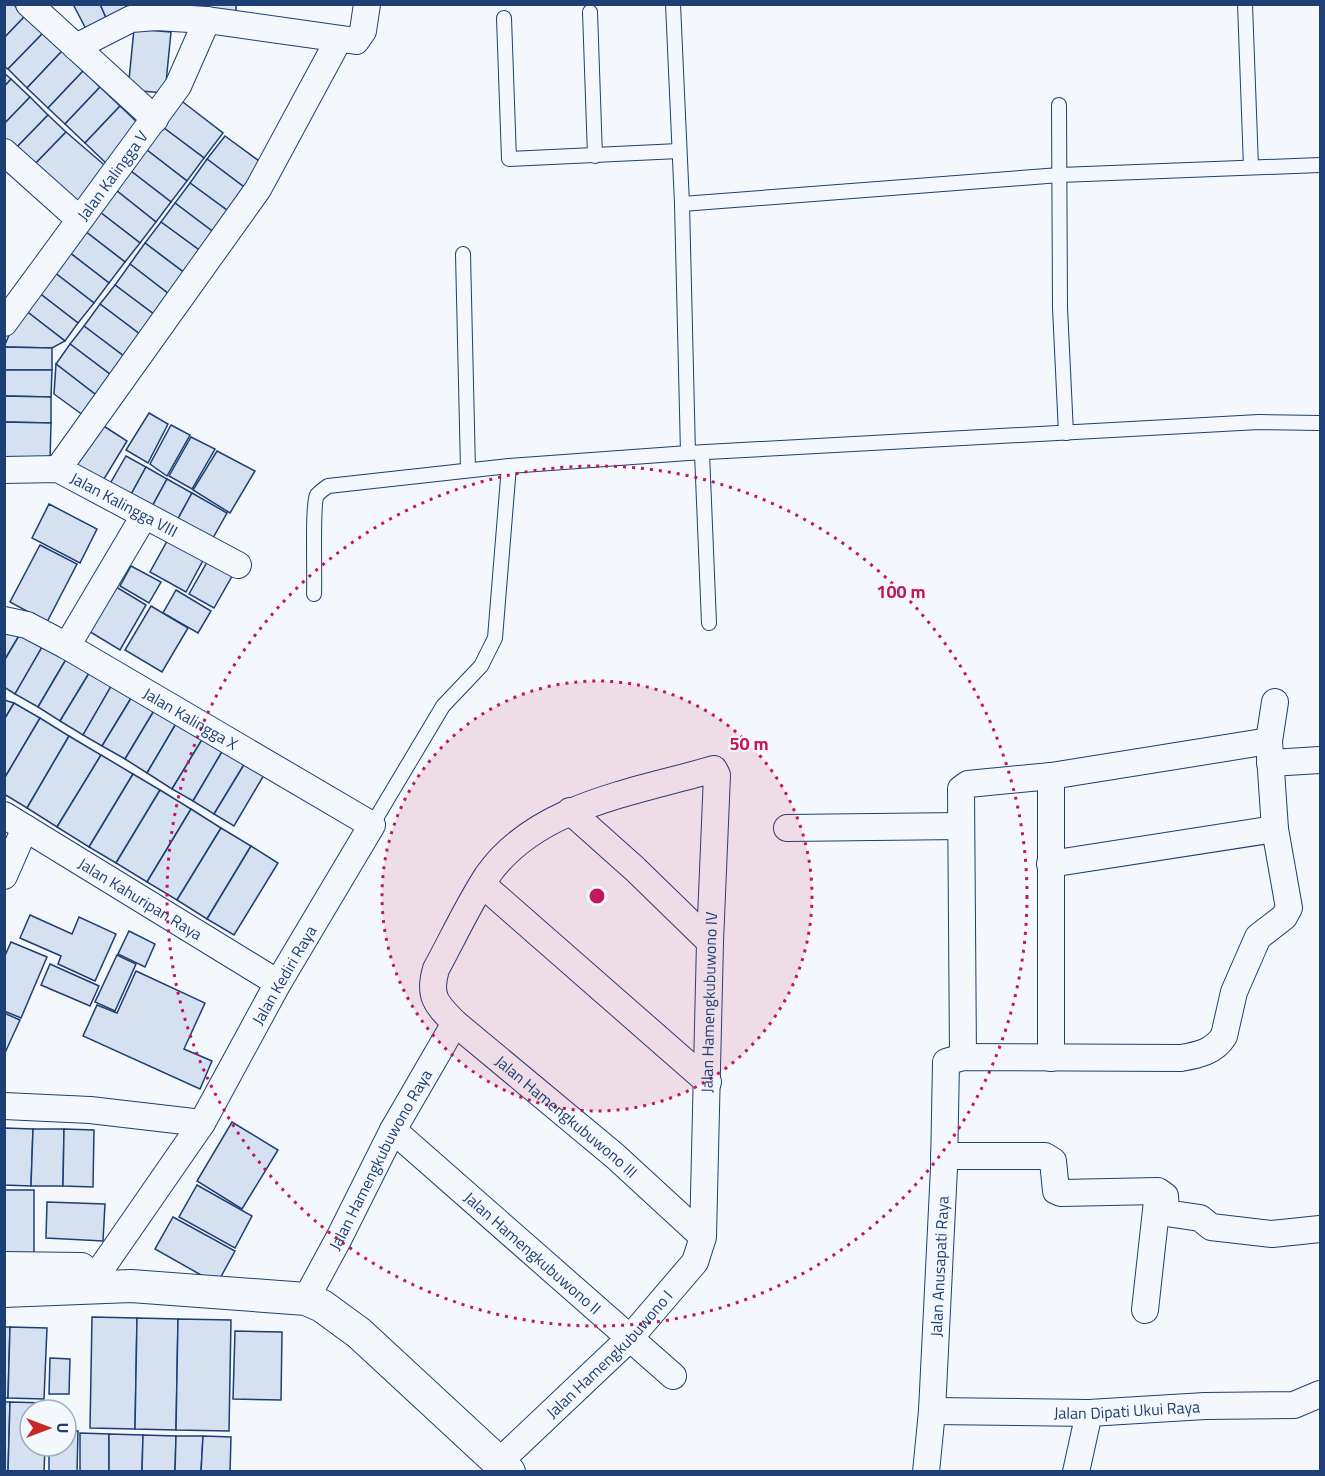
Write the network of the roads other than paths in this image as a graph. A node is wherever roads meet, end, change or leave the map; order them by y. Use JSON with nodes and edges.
{"nodes":[{"id":1,"x":29,"y":4,"type":"edge"},
{"id":2,"x":367,"y":4,"type":"edge"},
{"id":3,"x":673,"y":4,"type":"edge"},
{"id":4,"x":1245,"y":4,"type":"edge"},
{"id":5,"x":590,"y":12,"type":"dead end"},
{"id":6,"x":504,"y":18,"type":"dead end"},
{"id":7,"x":207,"y":20,"type":"junction"},
{"id":8,"x":339,"y":39,"type":"junction"},
{"id":9,"x":76,"y":47,"type":"junction"},
{"id":10,"x":1059,"y":105,"type":"dead end"},
{"id":11,"x":154,"y":119,"type":"junction"},
{"id":12,"x":679,"y":151,"type":"junction"},
{"id":13,"x":4,"y":152,"type":"edge"},
{"id":14,"x":595,"y":156,"type":"junction"},
{"id":15,"x":1320,"y":165,"type":"edge"},
{"id":16,"x":1251,"y":167,"type":"junction"},
{"id":17,"x":1060,"y":174,"type":"junction"},
{"id":18,"x":682,"y":204,"type":"junction"},
{"id":19,"x":80,"y":219,"type":"junction"},
{"id":20,"x":463,"y":254,"type":"dead end"},
{"id":21,"x":4,"y":323,"type":"edge"},
{"id":22,"x":1320,"y":423,"type":"edge"},
{"id":23,"x":1066,"y":433,"type":"junction"},
{"id":24,"x":688,"y":453,"type":"junction"},
{"id":25,"x":702,"y":453,"type":"junction"},
{"id":26,"x":508,"y":466,"type":"junction"},
{"id":27,"x":58,"y":469,"type":"junction"},
{"id":28,"x":4,"y":470,"type":"edge"},
{"id":29,"x":468,"y":470,"type":"junction"},
{"id":30,"x":144,"y":516,"type":"junction"},
{"id":31,"x":238,"y":566,"type":"dead end"},
{"id":32,"x":314,"y":594,"type":"dead end"},
{"id":33,"x":4,"y":620,"type":"edge"},
{"id":34,"x":709,"y":624,"type":"dead end"},
{"id":35,"x":67,"y":646,"type":"junction"},
{"id":36,"x":1275,"y":702,"type":"dead end"},
{"id":37,"x":1270,"y":752,"type":"junction"},
{"id":38,"x":1320,"y":760,"type":"edge"},
{"id":39,"x":1051,"y":776,"type":"junction"},
{"id":40,"x":570,"y":811,"type":"junction"},
{"id":41,"x":15,"y":821,"type":"edge"},
{"id":42,"x":372,"y":825,"type":"junction"},
{"id":43,"x":962,"y":826,"type":"junction"},
{"id":44,"x":787,"y":828,"type":"dead end"},
{"id":45,"x":1275,"y":829,"type":"junction"},
{"id":46,"x":1050,"y":864,"type":"junction"},
{"id":47,"x":4,"y":876,"type":"edge"},
{"id":48,"x":483,"y":885,"type":"junction"},
{"id":49,"x":710,"y":942,"type":"junction"},
{"id":50,"x":278,"y":984,"type":"junction"},
{"id":51,"x":455,"y":1023,"type":"junction"},
{"id":52,"x":1051,"y":1058,"type":"junction"},
{"id":53,"x":954,"y":1060,"type":"junction"},
{"id":54,"x":708,"y":1082,"type":"junction"},
{"id":55,"x":4,"y":1106,"type":"edge"},
{"id":56,"x":202,"y":1123,"type":"junction"},
{"id":57,"x":393,"y":1130,"type":"junction"},
{"id":58,"x":944,"y":1156,"type":"junction"},
{"id":59,"x":1158,"y":1191,"type":"junction"},
{"id":60,"x":1320,"y":1229,"type":"edge"},
{"id":61,"x":703,"y":1238,"type":"junction"},
{"id":62,"x":4,"y":1268,"type":"edge"},
{"id":63,"x":98,"y":1280,"type":"junction"},
{"id":64,"x":4,"y":1291,"type":"edge"},
{"id":65,"x":306,"y":1299,"type":"junction"},
{"id":66,"x":1145,"y":1310,"type":"dead end"},
{"id":67,"x":630,"y":1338,"type":"junction"},
{"id":68,"x":674,"y":1376,"type":"dead end"},
{"id":69,"x":1320,"y":1394,"type":"edge"},
{"id":70,"x":932,"y":1411,"type":"junction"},
{"id":71,"x":1089,"y":1413,"type":"junction"},
{"id":72,"x":505,"y":1466,"type":"edge"},
{"id":73,"x":926,"y":1472,"type":"edge"},
{"id":74,"x":1076,"y":1472,"type":"edge"}],
"edges":[{"from":1,"to":9,"type":"street"},
{"from":2,"to":8,"type":"street"},
{"from":3,"to":12,"type":"lane"},
{"from":4,"to":16,"type":"lane"},
{"from":5,"to":14,"type":"lane"},
{"from":6,"to":14,"type":"lane"},
{"from":7,"to":8,"type":"street"},
{"from":7,"to":9,"type":"street"},
{"from":7,"to":11,"type":"street","name":"Jalan Kalingga V"},
{"from":8,"to":27,"type":"street"},
{"from":9,"to":11,"type":"street"},
{"from":10,"to":17,"type":"lane"},
{"from":11,"to":19,"type":"street","name":"Jalan Kalingga V"},
{"from":12,"to":14,"type":"lane"},
{"from":12,"to":18,"type":"lane"},
{"from":13,"to":19,"type":"street"},
{"from":15,"to":16,"type":"lane"},
{"from":16,"to":17,"type":"lane"},
{"from":17,"to":18,"type":"lane"},
{"from":17,"to":23,"type":"lane"},
{"from":18,"to":24,"type":"lane"},
{"from":19,"to":21,"type":"street","name":"Jalan Kalingga V"},
{"from":20,"to":29,"type":"lane"},
{"from":22,"to":23,"type":"lane"},
{"from":23,"to":25,"type":"lane"},
{"from":24,"to":25,"type":"lane"},
{"from":24,"to":26,"type":"lane"},
{"from":25,"to":34,"type":"lane"},
{"from":26,"to":29,"type":"lane"},
{"from":26,"to":42,"type":"lane","name":"Jalan Kediri Raya"},
{"from":27,"to":28,"type":"street","name":"Jalan Kalingga VIII"},
{"from":27,"to":30,"type":"street","name":"Jalan Kalingga VIII"},
{"from":29,"to":32,"type":"lane"},
{"from":30,"to":31,"type":"street","name":"Jalan Kalingga VIII"},
{"from":30,"to":35,"type":"street"},
{"from":33,"to":35,"type":"street","name":"Jalan Kalingga X"},
{"from":35,"to":42,"type":"street","name":"Jalan Kalingga X"},
{"from":36,"to":37,"type":"street"},
{"from":37,"to":38,"type":"street"},
{"from":37,"to":39,"type":"street"},
{"from":37,"to":45,"type":"street"},
{"from":39,"to":43,"type":"street","name":"Jalan Anusapati Raya"},
{"from":39,"to":46,"type":"street"},
{"from":40,"to":48,"type":"street"},
{"from":40,"to":49,"type":"street"},
{"from":40,"to":49,"type":"street","name":"Jalan Hamengkubuwono IV"},
{"from":41,"to":47,"type":"street"},
{"from":41,"to":50,"type":"street","name":"Jalan Kahuripan Raya"},
{"from":42,"to":50,"type":"street","name":"Jalan Kediri Raya"},
{"from":43,"to":44,"type":"street"},
{"from":43,"to":53,"type":"street","name":"Jalan Anusapati Raya"},
{"from":45,"to":46,"type":"street"},
{"from":45,"to":52,"type":"street"},
{"from":46,"to":52,"type":"street"},
{"from":48,"to":51,"type":"street","name":"Jalan Hamengkubuwono III"},
{"from":48,"to":54,"type":"street"},
{"from":49,"to":54,"type":"street","name":"Jalan Hamengkubuwono IV"},
{"from":50,"to":56,"type":"street","name":"Jalan Kediri Raya"},
{"from":51,"to":57,"type":"street","name":"Jalan Hamengkubuwono Raya"},
{"from":51,"to":61,"type":"street","name":"Jalan Hamengkubuwono III"},
{"from":52,"to":53,"type":"street"},
{"from":53,"to":58,"type":"street","name":"Jalan Anusapati Raya"},
{"from":54,"to":61,"type":"street","name":"Jalan Hamengkubuwono IV"},
{"from":55,"to":56,"type":"street"},
{"from":56,"to":63,"type":"street","name":"Jalan Kediri Raya"},
{"from":57,"to":65,"type":"street","name":"Jalan Hamengkubuwono Raya"},
{"from":57,"to":67,"type":"street","name":"Jalan Hamengkubuwono II"},
{"from":58,"to":59,"type":"street"},
{"from":58,"to":70,"type":"street","name":"Jalan Anusapati Raya"},
{"from":59,"to":60,"type":"street"},
{"from":59,"to":66,"type":"street"},
{"from":61,"to":67,"type":"street","name":"Jalan Hamengkubuwono I"},
{"from":62,"to":63,"type":"street"},
{"from":63,"to":64,"type":"street"},
{"from":63,"to":65,"type":"street"},
{"from":65,"to":72,"type":"street"},
{"from":67,"to":68,"type":"street","name":"Jalan Hamengkubuwono II"},
{"from":67,"to":72,"type":"street","name":"Jalan Hamengkubuwono I"},
{"from":69,"to":71,"type":"street","name":"Jalan Dipati Ukui Raya"},
{"from":70,"to":71,"type":"street","name":"Jalan Dipati Ukui Raya"},
{"from":70,"to":73,"type":"street","name":"Jalan Anusapati Raya"},
{"from":71,"to":74,"type":"street"}]}
